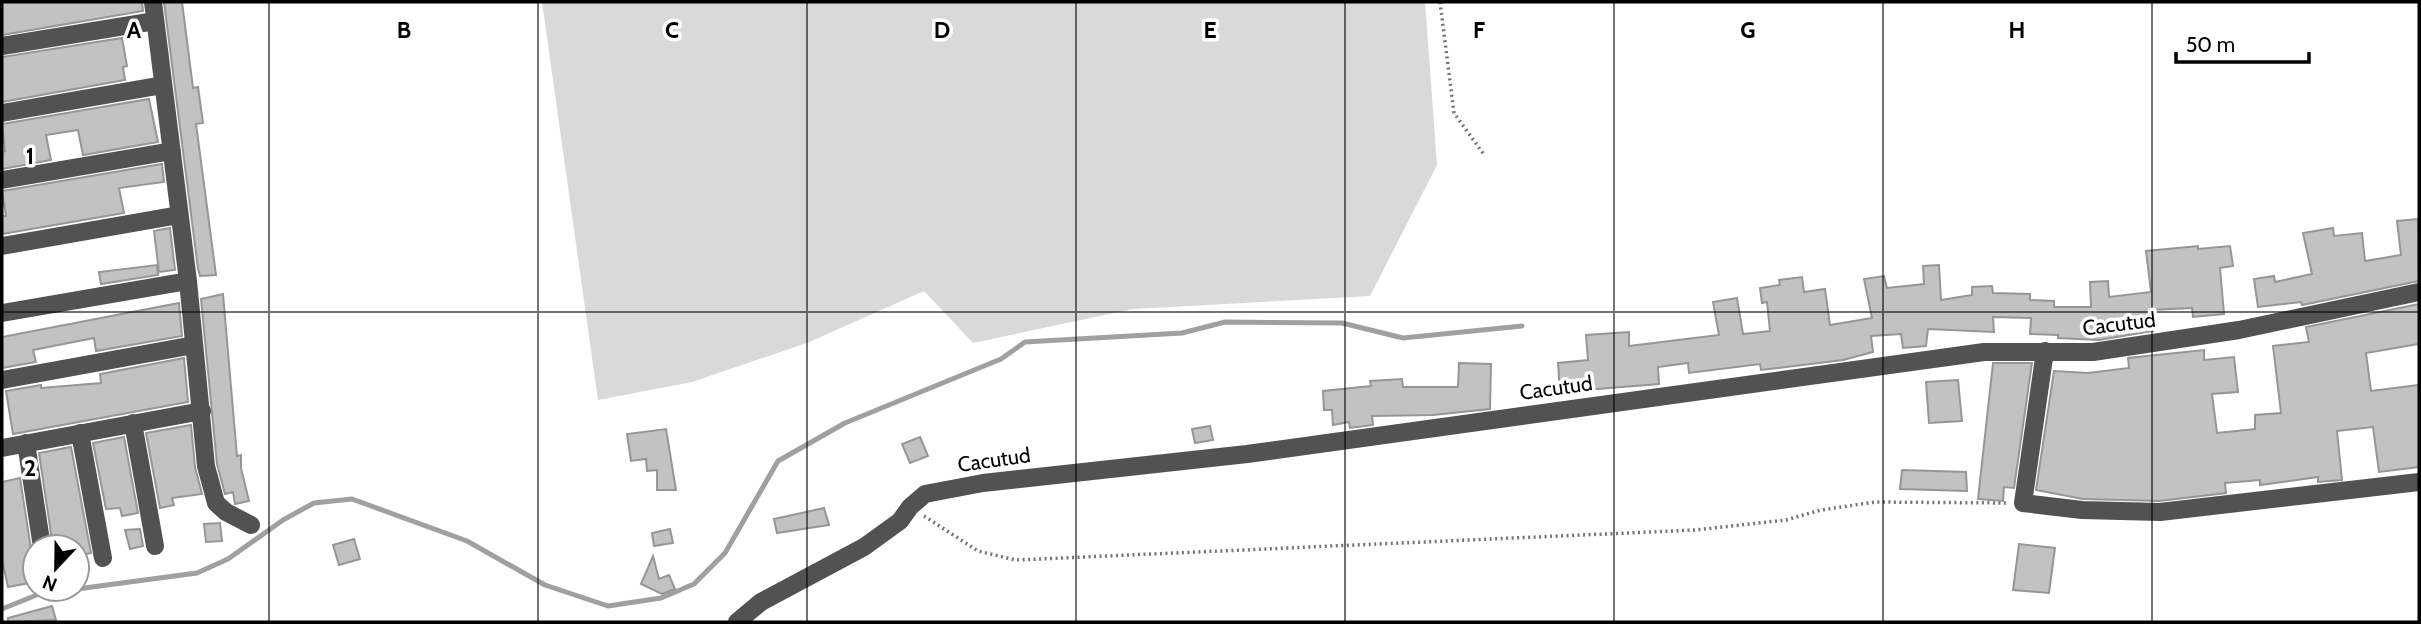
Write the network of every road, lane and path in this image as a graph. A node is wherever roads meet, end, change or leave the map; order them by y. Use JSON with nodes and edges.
{"nodes":[{"id":1,"x":153,"y":2,"type":"edge"},
{"id":2,"x":1440,"y":2,"type":"edge"},
{"id":3,"x":155,"y":21,"type":"junction"},
{"id":4,"x":2,"y":46,"type":"edge"},
{"id":5,"x":163,"y":85,"type":"junction"},
{"id":6,"x":2,"y":113,"type":"edge"},
{"id":7,"x":172,"y":151,"type":"junction"},
{"id":8,"x":1485,"y":156,"type":"dead end"},
{"id":9,"x":2,"y":180,"type":"edge"},
{"id":10,"x":178,"y":215,"type":"junction"},
{"id":11,"x":2,"y":246,"type":"edge"},
{"id":12,"x":188,"y":281,"type":"junction"},
{"id":13,"x":2419,"y":292,"type":"edge"},
{"id":14,"x":2,"y":313,"type":"edge"},
{"id":15,"x":194,"y":345,"type":"junction"},
{"id":16,"x":2045,"y":351,"type":"junction"},
{"id":17,"x":2,"y":380,"type":"edge"},
{"id":18,"x":202,"y":411,"type":"junction"},
{"id":19,"x":133,"y":423,"type":"junction"},
{"id":20,"x":80,"y":433,"type":"junction"},
{"id":21,"x":26,"y":443,"type":"junction"},
{"id":22,"x":2,"y":447,"type":"edge"},
{"id":23,"x":2419,"y":482,"type":"edge"},
{"id":24,"x":2023,"y":503,"type":"junction"},
{"id":25,"x":910,"y":507,"type":"junction"},
{"id":26,"x":251,"y":525,"type":"dead end"},
{"id":27,"x":40,"y":533,"type":"edge"},
{"id":28,"x":155,"y":546,"type":"dead end"},
{"id":29,"x":103,"y":558,"type":"dead end"},
{"id":30,"x":737,"y":622,"type":"edge"}],
"edges":[{"from":1,"to":3,"type":"street"},
{"from":2,"to":8,"type":"path"},
{"from":3,"to":4,"type":"street"},
{"from":3,"to":5,"type":"street"},
{"from":5,"to":6,"type":"street"},
{"from":5,"to":7,"type":"street"},
{"from":7,"to":9,"type":"street"},
{"from":7,"to":10,"type":"street"},
{"from":10,"to":11,"type":"street"},
{"from":10,"to":12,"type":"street"},
{"from":12,"to":14,"type":"street"},
{"from":12,"to":15,"type":"street"},
{"from":13,"to":16,"type":"street","name":"Cacutud"},
{"from":15,"to":17,"type":"street"},
{"from":15,"to":18,"type":"street"},
{"from":16,"to":24,"type":"street"},
{"from":16,"to":25,"type":"street","name":"Cacutud"},
{"from":18,"to":19,"type":"street"},
{"from":18,"to":26,"type":"street"},
{"from":19,"to":20,"type":"street"},
{"from":19,"to":28,"type":"street"},
{"from":20,"to":21,"type":"street"},
{"from":20,"to":29,"type":"street"},
{"from":21,"to":22,"type":"street"},
{"from":21,"to":27,"type":"street"},
{"from":23,"to":24,"type":"street"},
{"from":24,"to":25,"type":"path"},
{"from":25,"to":30,"type":"street","name":"Cacutud"}]}
